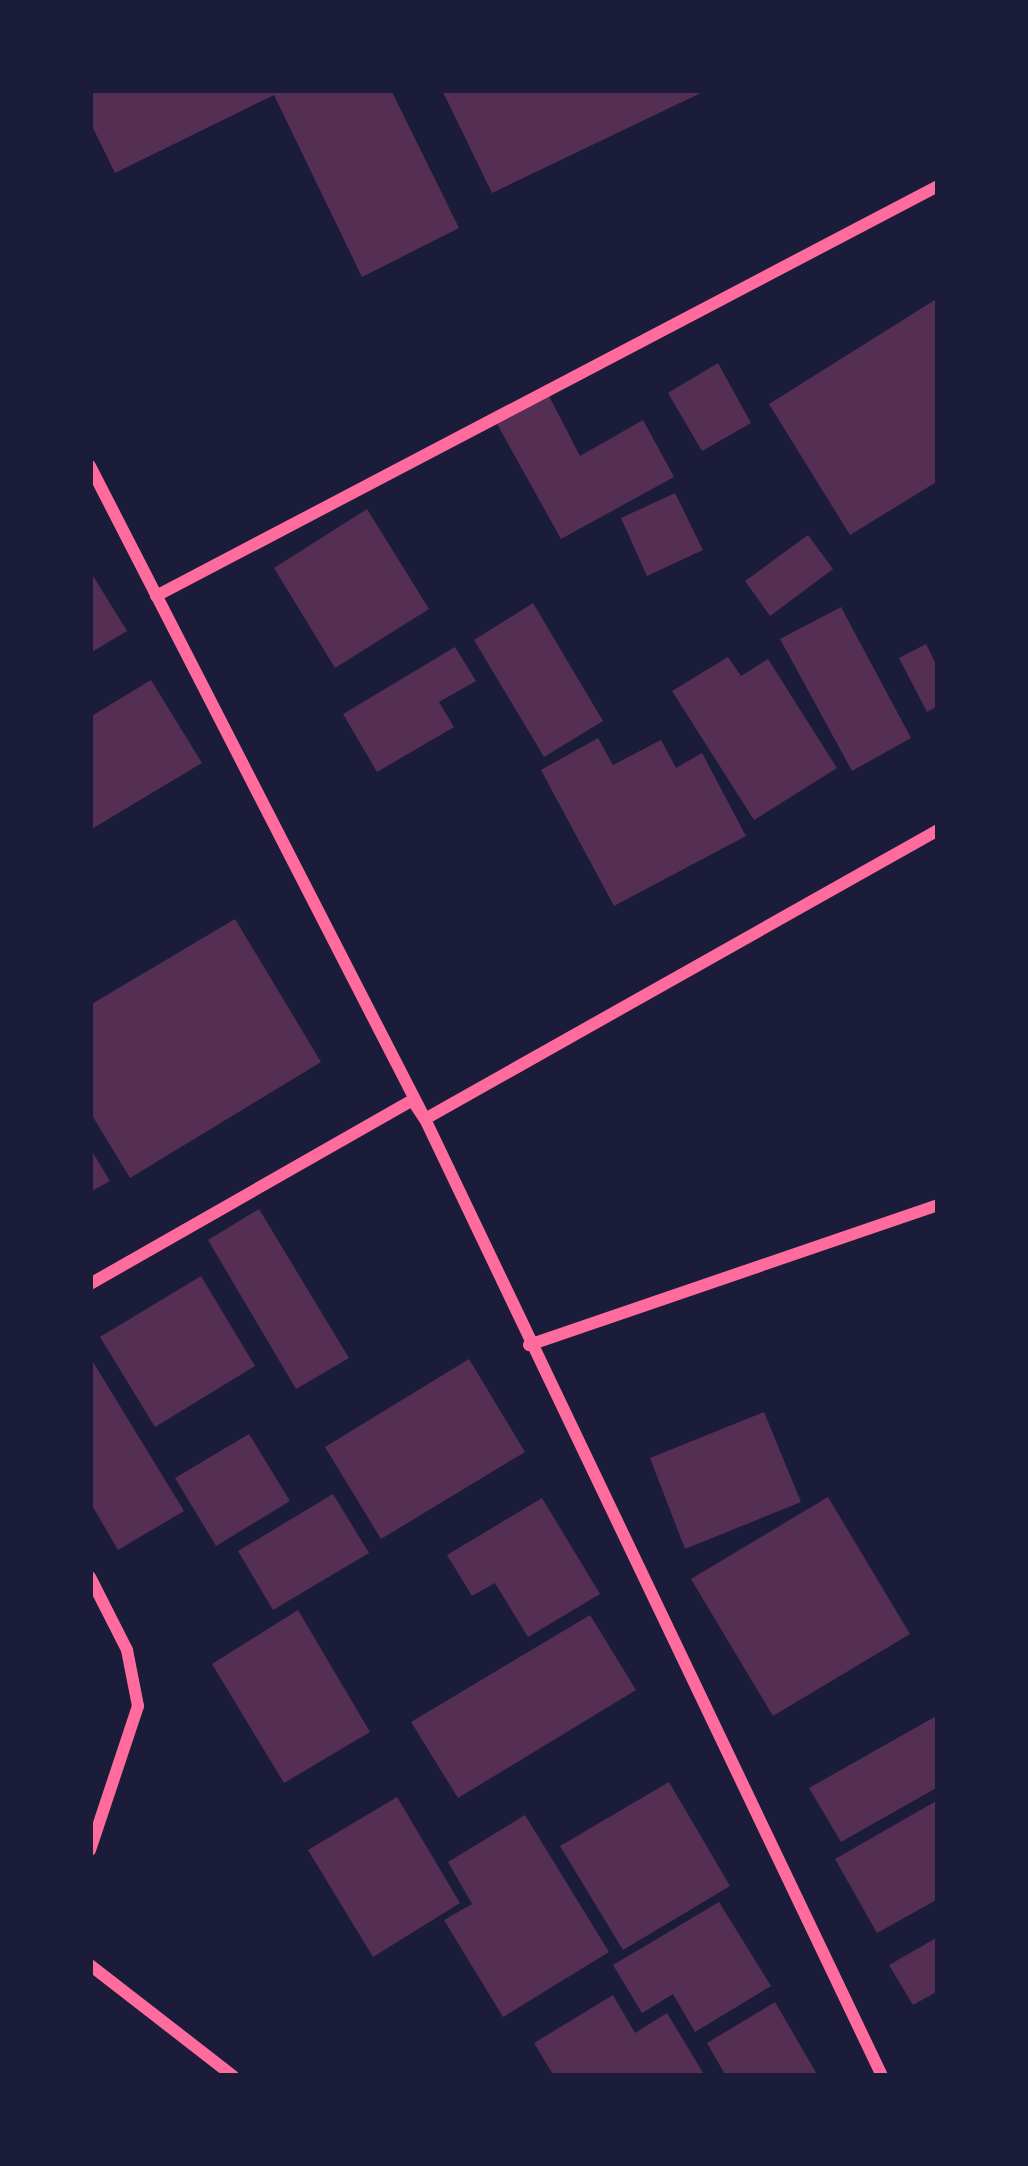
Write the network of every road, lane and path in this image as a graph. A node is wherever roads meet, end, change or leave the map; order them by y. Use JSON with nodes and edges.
{"nodes":[{"id":1,"x":938,"y":186,"type":"edge"},
{"id":2,"x":90,"y":466,"type":"edge"},
{"id":3,"x":156,"y":596,"type":"junction"},
{"id":4,"x":938,"y":830,"type":"edge"},
{"id":5,"x":412,"y":1100,"type":"junction"},
{"id":6,"x":425,"y":1119,"type":"junction"},
{"id":7,"x":938,"y":1205,"type":"edge"},
{"id":8,"x":90,"y":1284,"type":"edge"},
{"id":9,"x":529,"y":1345,"type":"junction"},
{"id":10,"x":90,"y":1577,"type":"edge"},
{"id":11,"x":90,"y":1850,"type":"edge"},
{"id":12,"x":90,"y":1966,"type":"edge"},
{"id":13,"x":233,"y":2076,"type":"edge"},
{"id":14,"x":882,"y":2076,"type":"edge"}],
"edges":[{"from":1,"to":3,"type":"street"},
{"from":2,"to":3,"type":"street"},
{"from":3,"to":5,"type":"street"},
{"from":4,"to":6,"type":"street"},
{"from":5,"to":6,"type":"street"},
{"from":5,"to":8,"type":"street"},
{"from":6,"to":9,"type":"street"},
{"from":7,"to":9,"type":"street"},
{"from":9,"to":14,"type":"street"},
{"from":10,"to":11,"type":"street"},
{"from":12,"to":13,"type":"street"}]}
